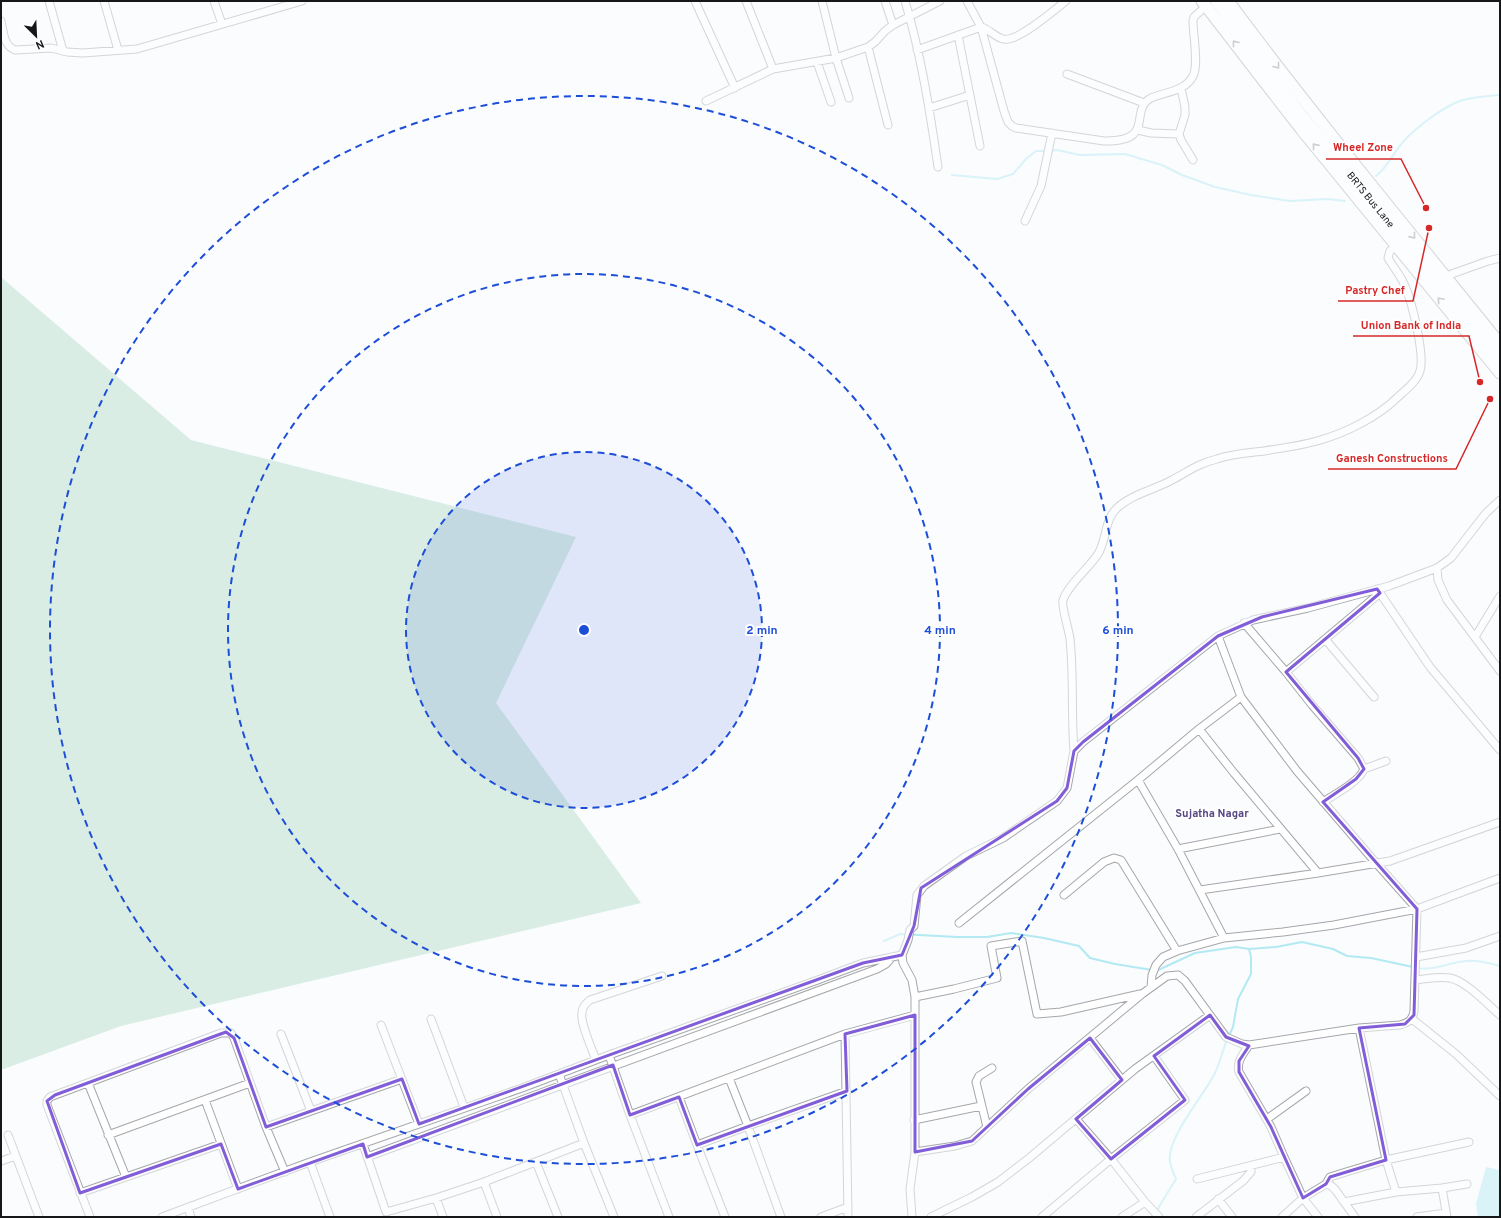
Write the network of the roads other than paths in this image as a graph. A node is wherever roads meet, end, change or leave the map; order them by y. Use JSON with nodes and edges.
{"nodes":[{"id":1,"x":49,"y":1,"type":"edge"},
{"id":2,"x":105,"y":1,"type":"edge"},
{"id":3,"x":214,"y":1,"type":"edge"},
{"id":4,"x":302,"y":1,"type":"edge"},
{"id":5,"x":695,"y":1,"type":"edge"},
{"id":6,"x":746,"y":1,"type":"edge"},
{"id":7,"x":822,"y":1,"type":"edge"},
{"id":8,"x":885,"y":1,"type":"edge"},
{"id":9,"x":905,"y":1,"type":"edge"},
{"id":10,"x":940,"y":1,"type":"edge"},
{"id":11,"x":967,"y":1,"type":"edge"},
{"id":12,"x":1066,"y":1,"type":"edge"},
{"id":13,"x":1228,"y":1,"type":"edge"},
{"id":14,"x":1208,"y":3,"type":"edge"},
{"id":15,"x":910,"y":17,"type":"junction"},
{"id":16,"x":1,"y":21,"type":"edge"},
{"id":17,"x":222,"y":24,"type":"junction"},
{"id":18,"x":893,"y":25,"type":"junction"},
{"id":19,"x":981,"y":27,"type":"junction"},
{"id":20,"x":958,"y":35,"type":"junction"},
{"id":21,"x":868,"y":47,"type":"junction"},
{"id":22,"x":118,"y":50,"type":"junction"},
{"id":23,"x":917,"y":50,"type":"junction"},
{"id":24,"x":63,"y":51,"type":"junction"},
{"id":25,"x":836,"y":58,"type":"junction"},
{"id":26,"x":817,"y":62,"type":"junction"},
{"id":27,"x":773,"y":69,"type":"junction"},
{"id":28,"x":1066,"y":74,"type":"dead end"},
{"id":29,"x":735,"y":88,"type":"junction"},
{"id":30,"x":1181,"y":88,"type":"junction"},
{"id":31,"x":970,"y":95,"type":"junction"},
{"id":32,"x":849,"y":98,"type":"dead end"},
{"id":33,"x":706,"y":101,"type":"dead end"},
{"id":34,"x":831,"y":102,"type":"dead end"},
{"id":35,"x":1144,"y":103,"type":"junction"},
{"id":36,"x":929,"y":108,"type":"junction"},
{"id":37,"x":888,"y":125,"type":"dead end"},
{"id":38,"x":1138,"y":130,"type":"junction"},
{"id":39,"x":1052,"y":133,"type":"junction"},
{"id":40,"x":1179,"y":134,"type":"junction"},
{"id":41,"x":980,"y":146,"type":"dead end"},
{"id":42,"x":1193,"y":160,"type":"dead end"},
{"id":43,"x":938,"y":167,"type":"dead end"},
{"id":44,"x":1025,"y":220,"type":"dead end"},
{"id":45,"x":1396,"y":246,"type":"junction"},
{"id":46,"x":1500,"y":258,"type":"edge"},
{"id":47,"x":1446,"y":276,"type":"junction"},
{"id":48,"x":1500,"y":344,"type":"edge"},
{"id":49,"x":1500,"y":359,"type":"edge"},
{"id":50,"x":1500,"y":373,"type":"edge"},
{"id":51,"x":1500,"y":500,"type":"edge"},
{"id":52,"x":1437,"y":568,"type":"junction"},
{"id":53,"x":1379,"y":591,"type":"junction"},
{"id":54,"x":1500,"y":596,"type":"edge"},
{"id":55,"x":1244,"y":623,"type":"junction"},
{"id":56,"x":1218,"y":636,"type":"junction"},
{"id":57,"x":1475,"y":637,"type":"junction"},
{"id":58,"x":1326,"y":639,"type":"junction"},
{"id":59,"x":1500,"y":671,"type":"edge"},
{"id":60,"x":1286,"y":672,"type":"junction"},
{"id":61,"x":1241,"y":696,"type":"junction"},
{"id":62,"x":1374,"y":698,"type":"dead end"},
{"id":63,"x":1199,"y":729,"type":"junction"},
{"id":64,"x":1500,"y":750,"type":"edge"},
{"id":65,"x":1074,"y":751,"type":"junction"},
{"id":66,"x":1386,"y":761,"type":"dead end"},
{"id":67,"x":1364,"y":769,"type":"junction"},
{"id":68,"x":1138,"y":780,"type":"junction"},
{"id":69,"x":1324,"y":802,"type":"junction"},
{"id":70,"x":1500,"y":822,"type":"edge"},
{"id":71,"x":1280,"y":829,"type":"junction"},
{"id":72,"x":1178,"y":849,"type":"junction"},
{"id":73,"x":1376,"y":864,"type":"junction"},
{"id":74,"x":1318,"y":873,"type":"junction"},
{"id":75,"x":1500,"y":878,"type":"edge"},
{"id":76,"x":1200,"y":890,"type":"junction"},
{"id":77,"x":1064,"y":895,"type":"dead end"},
{"id":78,"x":1417,"y":909,"type":"junction"},
{"id":79,"x":959,"y":923,"type":"dead end"},
{"id":80,"x":1500,"y":936,"type":"edge"},
{"id":81,"x":1224,"y":938,"type":"junction"},
{"id":82,"x":1177,"y":951,"type":"junction"},
{"id":83,"x":902,"y":955,"type":"junction"},
{"id":84,"x":892,"y":957,"type":"junction"},
{"id":85,"x":1416,"y":958,"type":"junction"},
{"id":86,"x":662,"y":976,"type":"dead end"},
{"id":87,"x":1416,"y":977,"type":"junction"},
{"id":88,"x":1151,"y":987,"type":"junction"},
{"id":89,"x":1142,"y":994,"type":"junction"},
{"id":90,"x":915,"y":997,"type":"junction"},
{"id":91,"x":915,"y":1015,"type":"junction"},
{"id":92,"x":1210,"y":1015,"type":"junction"},
{"id":93,"x":1500,"y":1015,"type":"edge"},
{"id":94,"x":432,"y":1019,"type":"dead end"},
{"id":95,"x":1412,"y":1019,"type":"junction"},
{"id":96,"x":381,"y":1025,"type":"dead end"},
{"id":97,"x":1359,"y":1028,"type":"junction"},
{"id":98,"x":282,"y":1034,"type":"dead end"},
{"id":99,"x":846,"y":1034,"type":"junction"},
{"id":100,"x":1090,"y":1038,"type":"junction"},
{"id":101,"x":1249,"y":1045,"type":"junction"},
{"id":102,"x":609,"y":1055,"type":"junction"},
{"id":103,"x":1154,"y":1056,"type":"junction"},
{"id":104,"x":596,"y":1060,"type":"junction"},
{"id":105,"x":613,"y":1065,"type":"junction"},
{"id":106,"x":992,"y":1068,"type":"dead end"},
{"id":107,"x":559,"y":1074,"type":"junction"},
{"id":108,"x":729,"y":1078,"type":"junction"},
{"id":109,"x":402,"y":1079,"type":"junction"},
{"id":110,"x":1122,"y":1080,"type":"junction"},
{"id":111,"x":88,"y":1083,"type":"junction"},
{"id":112,"x":250,"y":1083,"type":"junction"},
{"id":113,"x":564,"y":1084,"type":"junction"},
{"id":114,"x":847,"y":1091,"type":"junction"},
{"id":115,"x":1306,"y":1091,"type":"dead end"},
{"id":116,"x":1500,"y":1096,"type":"edge"},
{"id":117,"x":679,"y":1097,"type":"junction"},
{"id":118,"x":205,"y":1100,"type":"junction"},
{"id":119,"x":981,"y":1106,"type":"junction"},
{"id":120,"x":464,"y":1107,"type":"junction"},
{"id":121,"x":311,"y":1111,"type":"junction"},
{"id":122,"x":630,"y":1116,"type":"junction"},
{"id":123,"x":1267,"y":1118,"type":"junction"},
{"id":124,"x":1076,"y":1119,"type":"junction"},
{"id":125,"x":914,"y":1120,"type":"junction"},
{"id":126,"x":419,"y":1124,"type":"junction"},
{"id":127,"x":748,"y":1126,"type":"junction"},
{"id":128,"x":266,"y":1127,"type":"junction"},
{"id":129,"x":987,"y":1127,"type":"junction"},
{"id":130,"x":407,"y":1128,"type":"junction"},
{"id":131,"x":8,"y":1135,"type":"dead end"},
{"id":132,"x":108,"y":1135,"type":"junction"},
{"id":133,"x":411,"y":1140,"type":"junction"},
{"id":134,"x":1470,"y":1142,"type":"dead end"},
{"id":135,"x":584,"y":1143,"type":"junction"},
{"id":136,"x":222,"y":1144,"type":"junction"},
{"id":137,"x":362,"y":1144,"type":"junction"},
{"id":138,"x":697,"y":1144,"type":"junction"},
{"id":139,"x":915,"y":1152,"type":"junction"},
{"id":140,"x":16,"y":1156,"type":"junction"},
{"id":141,"x":367,"y":1157,"type":"junction"},
{"id":142,"x":1284,"y":1157,"type":"junction"},
{"id":143,"x":1111,"y":1159,"type":"junction"},
{"id":144,"x":1,"y":1160,"type":"edge"},
{"id":145,"x":1386,"y":1160,"type":"junction"},
{"id":146,"x":310,"y":1162,"type":"junction"},
{"id":147,"x":536,"y":1162,"type":"junction"},
{"id":148,"x":1251,"y":1166,"type":"junction"},
{"id":149,"x":285,"y":1172,"type":"junction"},
{"id":150,"x":126,"y":1177,"type":"junction"},
{"id":151,"x":1197,"y":1179,"type":"dead end"},
{"id":152,"x":484,"y":1182,"type":"junction"},
{"id":153,"x":1326,"y":1184,"type":"junction"},
{"id":154,"x":1467,"y":1184,"type":"dead end"},
{"id":155,"x":1442,"y":1188,"type":"junction"},
{"id":156,"x":238,"y":1189,"type":"junction"},
{"id":157,"x":1396,"y":1192,"type":"junction"},
{"id":158,"x":80,"y":1193,"type":"junction"},
{"id":159,"x":436,"y":1198,"type":"junction"},
{"id":160,"x":1303,"y":1198,"type":"junction"},
{"id":161,"x":1218,"y":1199,"type":"junction"},
{"id":162,"x":1145,"y":1202,"type":"junction"},
{"id":163,"x":1344,"y":1202,"type":"junction"},
{"id":164,"x":848,"y":1207,"type":"junction"},
{"id":165,"x":188,"y":1208,"type":"junction"},
{"id":166,"x":387,"y":1214,"type":"edge"},
{"id":167,"x":1446,"y":1215,"type":"edge"},
{"id":168,"x":39,"y":1217,"type":"edge"},
{"id":169,"x":90,"y":1217,"type":"edge"},
{"id":170,"x":162,"y":1217,"type":"edge"},
{"id":171,"x":191,"y":1217,"type":"edge"},
{"id":172,"x":330,"y":1217,"type":"edge"},
{"id":173,"x":443,"y":1217,"type":"edge"},
{"id":174,"x":497,"y":1217,"type":"edge"},
{"id":175,"x":558,"y":1217,"type":"edge"},
{"id":176,"x":614,"y":1217,"type":"edge"},
{"id":177,"x":669,"y":1217,"type":"edge"},
{"id":178,"x":725,"y":1217,"type":"edge"},
{"id":179,"x":781,"y":1217,"type":"edge"},
{"id":180,"x":821,"y":1217,"type":"edge"},
{"id":181,"x":848,"y":1217,"type":"edge"},
{"id":182,"x":912,"y":1217,"type":"edge"},
{"id":183,"x":931,"y":1217,"type":"edge"},
{"id":184,"x":1042,"y":1217,"type":"edge"},
{"id":185,"x":1122,"y":1217,"type":"edge"},
{"id":186,"x":1159,"y":1217,"type":"edge"},
{"id":187,"x":1196,"y":1217,"type":"edge"},
{"id":188,"x":1232,"y":1217,"type":"edge"},
{"id":189,"x":1282,"y":1217,"type":"edge"},
{"id":190,"x":1318,"y":1217,"type":"edge"},
{"id":191,"x":1355,"y":1217,"type":"edge"},
{"id":192,"x":1417,"y":1217,"type":"edge"}],
"edges":[{"from":1,"to":24,"type":"street"},
{"from":2,"to":22,"type":"street"},
{"from":3,"to":17,"type":"street"},
{"from":4,"to":17,"type":"street"},
{"from":5,"to":29,"type":"street"},
{"from":6,"to":27,"type":"street"},
{"from":7,"to":25,"type":"street"},
{"from":8,"to":18,"type":"street"},
{"from":9,"to":15,"type":"street"},
{"from":10,"to":15,"type":"street"},
{"from":11,"to":19,"type":"street"},
{"from":12,"to":19,"type":"street"},
{"from":13,"to":47,"type":"main road","one_way":true},
{"from":14,"to":30,"type":"street"},
{"from":45,"to":14,"type":"main road","one_way":true},
{"from":14,"to":49,"type":"main road","name":"BRTS Bus Lane"},
{"from":15,"to":18,"type":"street"},
{"from":15,"to":23,"type":"street"},
{"from":16,"to":24,"type":"street"},
{"from":17,"to":22,"type":"street"},
{"from":18,"to":21,"type":"street"},
{"from":19,"to":20,"type":"street"},
{"from":19,"to":39,"type":"street"},
{"from":20,"to":23,"type":"street"},
{"from":20,"to":31,"type":"street"},
{"from":21,"to":25,"type":"street"},
{"from":21,"to":37,"type":"street"},
{"from":22,"to":24,"type":"street"},
{"from":23,"to":36,"type":"street"},
{"from":25,"to":26,"type":"street"},
{"from":25,"to":32,"type":"street"},
{"from":26,"to":27,"type":"street"},
{"from":26,"to":34,"type":"street"},
{"from":27,"to":29,"type":"street"},
{"from":28,"to":35,"type":"street"},
{"from":29,"to":33,"type":"street"},
{"from":30,"to":35,"type":"street"},
{"from":30,"to":40,"type":"street"},
{"from":31,"to":36,"type":"street"},
{"from":31,"to":41,"type":"street"},
{"from":35,"to":38,"type":"street"},
{"from":36,"to":43,"type":"street"},
{"from":38,"to":39,"type":"street"},
{"from":38,"to":40,"type":"street"},
{"from":39,"to":44,"type":"street"},
{"from":40,"to":42,"type":"street"},
{"from":50,"to":45,"type":"main road","one_way":true},
{"from":45,"to":65,"type":"street"},
{"from":46,"to":47,"type":"street"},
{"from":47,"to":48,"type":"main road"},
{"from":51,"to":52,"type":"street"},
{"from":52,"to":53,"type":"street"},
{"from":52,"to":57,"type":"street"},
{"from":53,"to":55,"type":"street"},
{"from":53,"to":58,"type":"street"},
{"from":53,"to":64,"type":"street"},
{"from":54,"to":57,"type":"street"},
{"from":55,"to":56,"type":"street"},
{"from":55,"to":60,"type":"street"},
{"from":56,"to":61,"type":"street"},
{"from":56,"to":65,"type":"street"},
{"from":57,"to":59,"type":"street"},
{"from":58,"to":60,"type":"street"},
{"from":58,"to":62,"type":"street"},
{"from":60,"to":67,"type":"street"},
{"from":61,"to":63,"type":"street"},
{"from":61,"to":69,"type":"street"},
{"from":63,"to":68,"type":"street"},
{"from":63,"to":71,"type":"street"},
{"from":65,"to":83,"type":"street"},
{"from":66,"to":67,"type":"street"},
{"from":67,"to":69,"type":"street"},
{"from":68,"to":72,"type":"street"},
{"from":68,"to":79,"type":"street"},
{"from":69,"to":73,"type":"street"},
{"from":70,"to":73,"type":"street"},
{"from":71,"to":72,"type":"street"},
{"from":71,"to":74,"type":"street"},
{"from":72,"to":76,"type":"street"},
{"from":73,"to":74,"type":"street"},
{"from":73,"to":78,"type":"street"},
{"from":74,"to":76,"type":"street"},
{"from":75,"to":78,"type":"street"},
{"from":76,"to":81,"type":"street"},
{"from":77,"to":82,"type":"street"},
{"from":78,"to":81,"type":"street"},
{"from":78,"to":85,"type":"street"},
{"from":80,"to":85,"type":"street"},
{"from":81,"to":82,"type":"street"},
{"from":82,"to":88,"type":"street"},
{"from":83,"to":84,"type":"street"},
{"from":83,"to":90,"type":"street"},
{"from":84,"to":102,"type":"street"},
{"from":84,"to":105,"type":"street"},
{"from":85,"to":87,"type":"street"},
{"from":86,"to":104,"type":"street"},
{"from":87,"to":93,"type":"street"},
{"from":87,"to":95,"type":"street"},
{"from":88,"to":89,"type":"street"},
{"from":88,"to":92,"type":"street"},
{"from":89,"to":90,"type":"street"},
{"from":89,"to":100,"type":"street"},
{"from":90,"to":91,"type":"street"},
{"from":91,"to":99,"type":"street"},
{"from":91,"to":125,"type":"street"},
{"from":92,"to":101,"type":"street"},
{"from":92,"to":103,"type":"street"},
{"from":94,"to":120,"type":"street"},
{"from":95,"to":97,"type":"street"},
{"from":95,"to":116,"type":"street"},
{"from":96,"to":109,"type":"street"},
{"from":97,"to":101,"type":"street"},
{"from":97,"to":145,"type":"street"},
{"from":98,"to":121,"type":"street"},
{"from":99,"to":108,"type":"street"},
{"from":99,"to":114,"type":"street"},
{"from":100,"to":110,"type":"street"},
{"from":100,"to":129,"type":"street"},
{"from":101,"to":123,"type":"street"},
{"from":102,"to":104,"type":"street"},
{"from":102,"to":105,"type":"street"},
{"from":103,"to":110,"type":"street"},
{"from":103,"to":143,"type":"street"},
{"from":104,"to":107,"type":"street"},
{"from":105,"to":113,"type":"street"},
{"from":105,"to":122,"type":"street"},
{"from":106,"to":119,"type":"street"},
{"from":107,"to":113,"type":"street"},
{"from":107,"to":120,"type":"street"},
{"from":108,"to":117,"type":"street"},
{"from":108,"to":127,"type":"street"},
{"from":109,"to":121,"type":"street"},
{"from":109,"to":126,"type":"street"},
{"from":110,"to":124,"type":"street"},
{"from":111,"to":112,"type":"street"},
{"from":111,"to":132,"type":"street"},
{"from":111,"to":158,"type":"street"},
{"from":112,"to":118,"type":"street"},
{"from":112,"to":128,"type":"street"},
{"from":113,"to":133,"type":"street"},
{"from":113,"to":135,"type":"street"},
{"from":114,"to":127,"type":"street"},
{"from":114,"to":164,"type":"street"},
{"from":115,"to":123,"type":"street"},
{"from":117,"to":122,"type":"street"},
{"from":117,"to":138,"type":"street"},
{"from":118,"to":132,"type":"street"},
{"from":118,"to":136,"type":"street"},
{"from":119,"to":125,"type":"street"},
{"from":119,"to":129,"type":"street"},
{"from":120,"to":126,"type":"street"},
{"from":121,"to":128,"type":"street"},
{"from":122,"to":177,"type":"street"},
{"from":123,"to":142,"type":"street"},
{"from":124,"to":143,"type":"street"},
{"from":124,"to":183,"type":"street"},
{"from":125,"to":139,"type":"street"},
{"from":126,"to":130,"type":"street"},
{"from":127,"to":138,"type":"street"},
{"from":127,"to":179,"type":"street"},
{"from":128,"to":149,"type":"street"},
{"from":129,"to":139,"type":"street"},
{"from":130,"to":133,"type":"street"},
{"from":130,"to":137,"type":"street"},
{"from":131,"to":140,"type":"street"},
{"from":132,"to":150,"type":"street"},
{"from":133,"to":141,"type":"street"},
{"from":134,"to":145,"type":"street"},
{"from":135,"to":147,"type":"street"},
{"from":135,"to":176,"type":"street"},
{"from":136,"to":150,"type":"street"},
{"from":136,"to":156,"type":"street"},
{"from":137,"to":141,"type":"street"},
{"from":137,"to":146,"type":"street"},
{"from":138,"to":178,"type":"street"},
{"from":139,"to":182,"type":"street"},
{"from":140,"to":144,"type":"street"},
{"from":140,"to":168,"type":"street"},
{"from":141,"to":166,"type":"street"},
{"from":142,"to":148,"type":"street"},
{"from":142,"to":160,"type":"street"},
{"from":143,"to":162,"type":"street"},
{"from":143,"to":184,"type":"street"},
{"from":145,"to":153,"type":"street"},
{"from":145,"to":157,"type":"street"},
{"from":146,"to":149,"type":"street"},
{"from":146,"to":172,"type":"street"},
{"from":147,"to":152,"type":"street"},
{"from":147,"to":175,"type":"street"},
{"from":148,"to":151,"type":"street"},
{"from":148,"to":161,"type":"street"},
{"from":149,"to":156,"type":"street"},
{"from":150,"to":158,"type":"street"},
{"from":152,"to":159,"type":"street"},
{"from":152,"to":174,"type":"street"},
{"from":153,"to":160,"type":"street"},
{"from":153,"to":163,"type":"street"},
{"from":154,"to":155,"type":"street"},
{"from":155,"to":157,"type":"street"},
{"from":155,"to":167,"type":"street"},
{"from":156,"to":165,"type":"street"},
{"from":157,"to":163,"type":"street"},
{"from":158,"to":169,"type":"street"},
{"from":159,"to":166,"type":"street"},
{"from":159,"to":173,"type":"street"},
{"from":160,"to":189,"type":"street"},
{"from":160,"to":190,"type":"street"},
{"from":161,"to":187,"type":"street"},
{"from":161,"to":188,"type":"street"},
{"from":162,"to":185,"type":"street"},
{"from":162,"to":186,"type":"street"},
{"from":163,"to":191,"type":"street"},
{"from":164,"to":180,"type":"street"},
{"from":164,"to":181,"type":"street"},
{"from":165,"to":170,"type":"street"},
{"from":165,"to":171,"type":"street"},
{"from":167,"to":192,"type":"street"}]}
